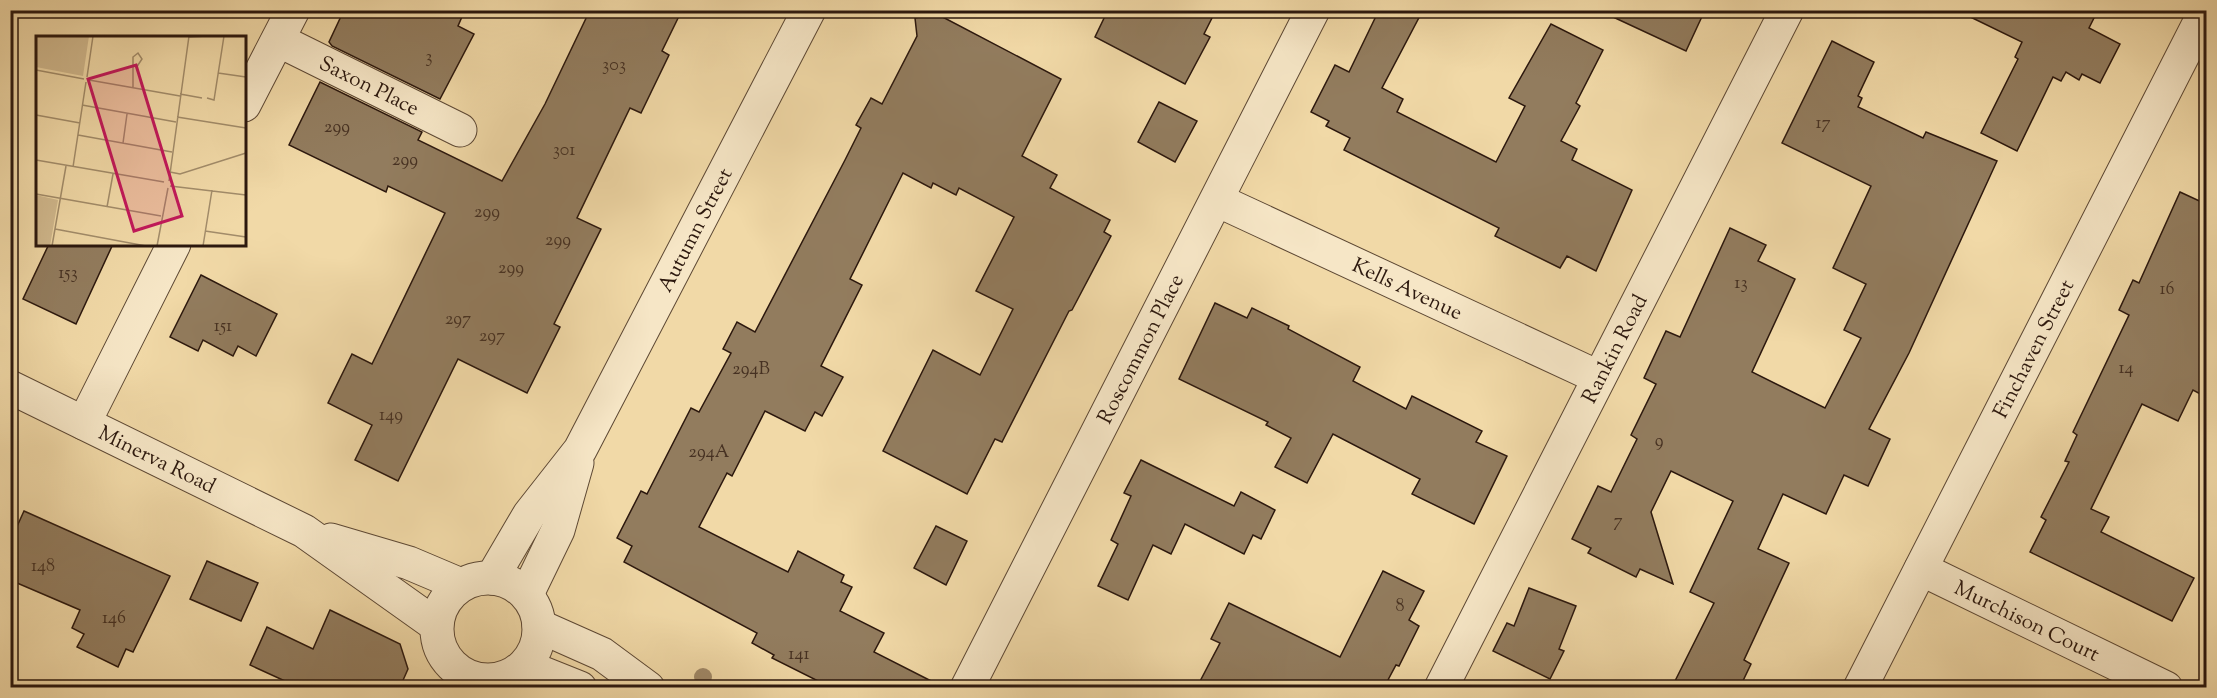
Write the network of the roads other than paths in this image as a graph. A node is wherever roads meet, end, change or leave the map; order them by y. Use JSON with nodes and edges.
{"nodes":[{"id":1,"x":293,"y":10,"type":"edge"},
{"id":2,"x":809,"y":10,"type":"edge"},
{"id":3,"x":1313,"y":10,"type":"edge"},
{"id":4,"x":1787,"y":10,"type":"edge"},
{"id":5,"x":2206,"y":10,"type":"edge"},
{"id":6,"x":278,"y":40,"type":"junction"},
{"id":7,"x":246,"y":101,"type":"edge"},
{"id":8,"x":460,"y":130,"type":"dead end"},
{"id":9,"x":1217,"y":200,"type":"junction"},
{"id":10,"x":173,"y":246,"type":"edge"},
{"id":11,"x":1599,"y":376,"type":"junction"},
{"id":12,"x":10,"y":387,"type":"edge"},
{"id":13,"x":84,"y":423,"type":"junction"},
{"id":14,"x":580,"y":450,"type":"junction"},
{"id":15,"x":304,"y":531,"type":"junction"},
{"id":16,"x":1921,"y":569,"type":"junction"},
{"id":17,"x":492,"y":578,"type":"junction"},
{"id":18,"x":460,"y":585,"type":"junction"},
{"id":19,"x":526,"y":594,"type":"junction"},
{"id":20,"x":436,"y":625,"type":"junction"},
{"id":21,"x":539,"y":626,"type":"junction"},
{"id":22,"x":525,"y":666,"type":"junction"},
{"id":23,"x":444,"y":676,"type":"edge"},
{"id":24,"x":485,"y":685,"type":"edge"},
{"id":25,"x":580,"y":687,"type":"edge"},
{"id":26,"x":648,"y":687,"type":"edge"},
{"id":27,"x":967,"y":687,"type":"edge"},
{"id":28,"x":1441,"y":687,"type":"edge"},
{"id":29,"x":1860,"y":687,"type":"edge"},
{"id":30,"x":2166,"y":687,"type":"edge"}],
"edges":[{"from":1,"to":6,"type":"street"},
{"from":2,"to":14,"type":"street","name":"Autumn Street"},
{"from":3,"to":9,"type":"street","name":"Roscommon Place"},
{"from":4,"to":11,"type":"street","name":"Rankin Road"},
{"from":5,"to":16,"type":"street","name":"Finchaven Street"},
{"from":6,"to":7,"type":"street"},
{"from":6,"to":8,"type":"street","name":"Saxon Place"},
{"from":9,"to":11,"type":"street","name":"Kells Avenue"},
{"from":9,"to":27,"type":"street","name":"Roscommon Place"},
{"from":10,"to":13,"type":"street"},
{"from":11,"to":28,"type":"street","name":"Rankin Road"},
{"from":12,"to":13,"type":"street","name":"Minerva Road"},
{"from":13,"to":15,"type":"street","name":"Minerva Road"},
{"from":14,"to":17,"type":"street","name":"Autumn Street"},
{"from":14,"to":19,"type":"street","name":"Autumn Street"},
{"from":15,"to":18,"type":"street","name":"Minerva Road"},
{"from":15,"to":20,"type":"street","name":"Minerva Road"},
{"from":16,"to":29,"type":"street","name":"Finchaven Street"},
{"from":16,"to":30,"type":"street","name":"Murchison Court"},
{"from":17,"to":18,"type":"street"},
{"from":17,"to":19,"type":"street"},
{"from":18,"to":20,"type":"street"},
{"from":19,"to":21,"type":"street"},
{"from":20,"to":23,"type":"street"},
{"from":21,"to":22,"type":"street"},
{"from":21,"to":26,"type":"street"},
{"from":22,"to":24,"type":"street"},
{"from":22,"to":25,"type":"street"},
{"from":23,"to":24,"type":"street"}]}
